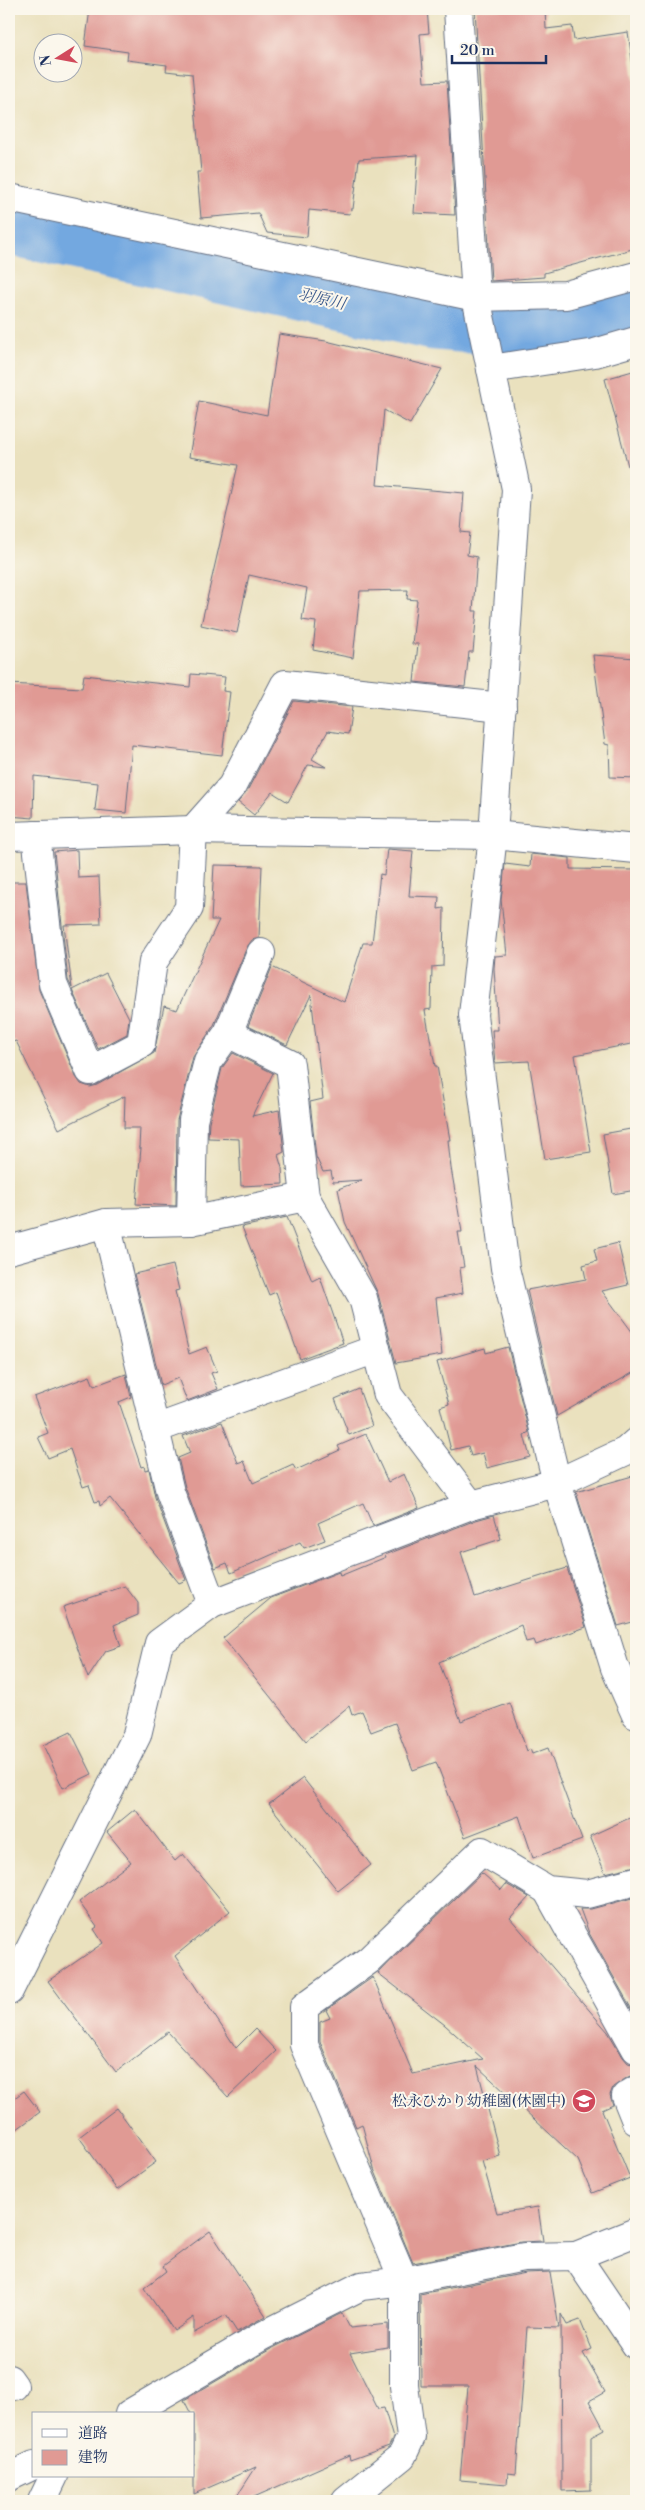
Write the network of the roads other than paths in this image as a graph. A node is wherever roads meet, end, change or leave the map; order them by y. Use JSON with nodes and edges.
{"nodes":[{"id":1,"x":458,"y":9,"type":"edge"},
{"id":2,"x":9,"y":198,"type":"edge"},
{"id":3,"x":636,"y":276,"type":"edge"},
{"id":4,"x":478,"y":305,"type":"junction"},
{"id":5,"x":636,"y":341,"type":"edge"},
{"id":6,"x":489,"y":359,"type":"junction"},
{"id":7,"x":502,"y":707,"type":"junction"},
{"id":8,"x":193,"y":830,"type":"junction"},
{"id":9,"x":36,"y":835,"type":"junction"},
{"id":10,"x":493,"y":835,"type":"junction"},
{"id":11,"x":9,"y":836,"type":"edge"},
{"id":12,"x":636,"y":848,"type":"edge"},
{"id":13,"x":261,"y":953,"type":"dead end"},
{"id":14,"x":228,"y":1033,"type":"junction"},
{"id":15,"x":305,"y":1197,"type":"junction"},
{"id":16,"x":191,"y":1221,"type":"junction"},
{"id":17,"x":106,"y":1223,"type":"junction"},
{"id":18,"x":9,"y":1250,"type":"edge"},
{"id":19,"x":376,"y":1349,"type":"junction"},
{"id":20,"x":155,"y":1429,"type":"junction"},
{"id":21,"x":636,"y":1442,"type":"edge"},
{"id":22,"x":557,"y":1483,"type":"junction"},
{"id":23,"x":471,"y":1505,"type":"junction"},
{"id":24,"x":212,"y":1604,"type":"junction"},
{"id":25,"x":625,"y":1663,"type":"edge"},
{"id":26,"x":636,"y":1715,"type":"edge"},
{"id":27,"x":636,"y":1881,"type":"edge"},
{"id":28,"x":547,"y":1890,"type":"junction"},
{"id":29,"x":9,"y":1991,"type":"edge"},
{"id":30,"x":636,"y":2049,"type":"edge"},
{"id":31,"x":636,"y":2090,"type":"edge"},
{"id":32,"x":636,"y":2121,"type":"edge"},
{"id":33,"x":636,"y":2232,"type":"edge"},
{"id":34,"x":576,"y":2256,"type":"junction"},
{"id":35,"x":404,"y":2281,"type":"junction"},
{"id":36,"x":636,"y":2345,"type":"edge"},
{"id":37,"x":132,"y":2412,"type":"edge"},
{"id":38,"x":32,"y":2467,"type":"edge"},
{"id":39,"x":9,"y":2477,"type":"edge"},
{"id":40,"x":53,"y":2478,"type":"edge"},
{"id":41,"x":42,"y":2501,"type":"edge"},
{"id":42,"x":346,"y":2501,"type":"edge"}],
"edges":[{"from":1,"to":4,"type":"street"},
{"from":2,"to":4,"type":"street"},
{"from":3,"to":4,"type":"street"},
{"from":4,"to":6,"type":"street"},
{"from":5,"to":6,"type":"street"},
{"from":6,"to":7,"type":"street"},
{"from":7,"to":8,"type":"street"},
{"from":7,"to":10,"type":"street"},
{"from":8,"to":9,"type":"street"},
{"from":8,"to":9,"type":"street"},
{"from":8,"to":10,"type":"street"},
{"from":9,"to":11,"type":"street"},
{"from":10,"to":12,"type":"street"},
{"from":10,"to":22,"type":"street"},
{"from":13,"to":14,"type":"street"},
{"from":14,"to":15,"type":"street"},
{"from":14,"to":16,"type":"street"},
{"from":15,"to":16,"type":"street"},
{"from":15,"to":19,"type":"street"},
{"from":16,"to":17,"type":"street"},
{"from":17,"to":18,"type":"street"},
{"from":17,"to":20,"type":"street"},
{"from":19,"to":20,"type":"street"},
{"from":19,"to":23,"type":"street"},
{"from":20,"to":24,"type":"street"},
{"from":21,"to":22,"type":"street"},
{"from":22,"to":23,"type":"street"},
{"from":22,"to":25,"type":"street"},
{"from":23,"to":24,"type":"street"},
{"from":24,"to":29,"type":"street"},
{"from":25,"to":26,"type":"street"},
{"from":27,"to":28,"type":"street"},
{"from":28,"to":30,"type":"street"},
{"from":28,"to":35,"type":"street"},
{"from":31,"to":32,"type":"street"},
{"from":33,"to":34,"type":"street"},
{"from":34,"to":35,"type":"street"},
{"from":34,"to":36,"type":"street"},
{"from":35,"to":37,"type":"street"},
{"from":35,"to":42,"type":"street"},
{"from":38,"to":39,"type":"street"},
{"from":40,"to":41,"type":"street"}]}
